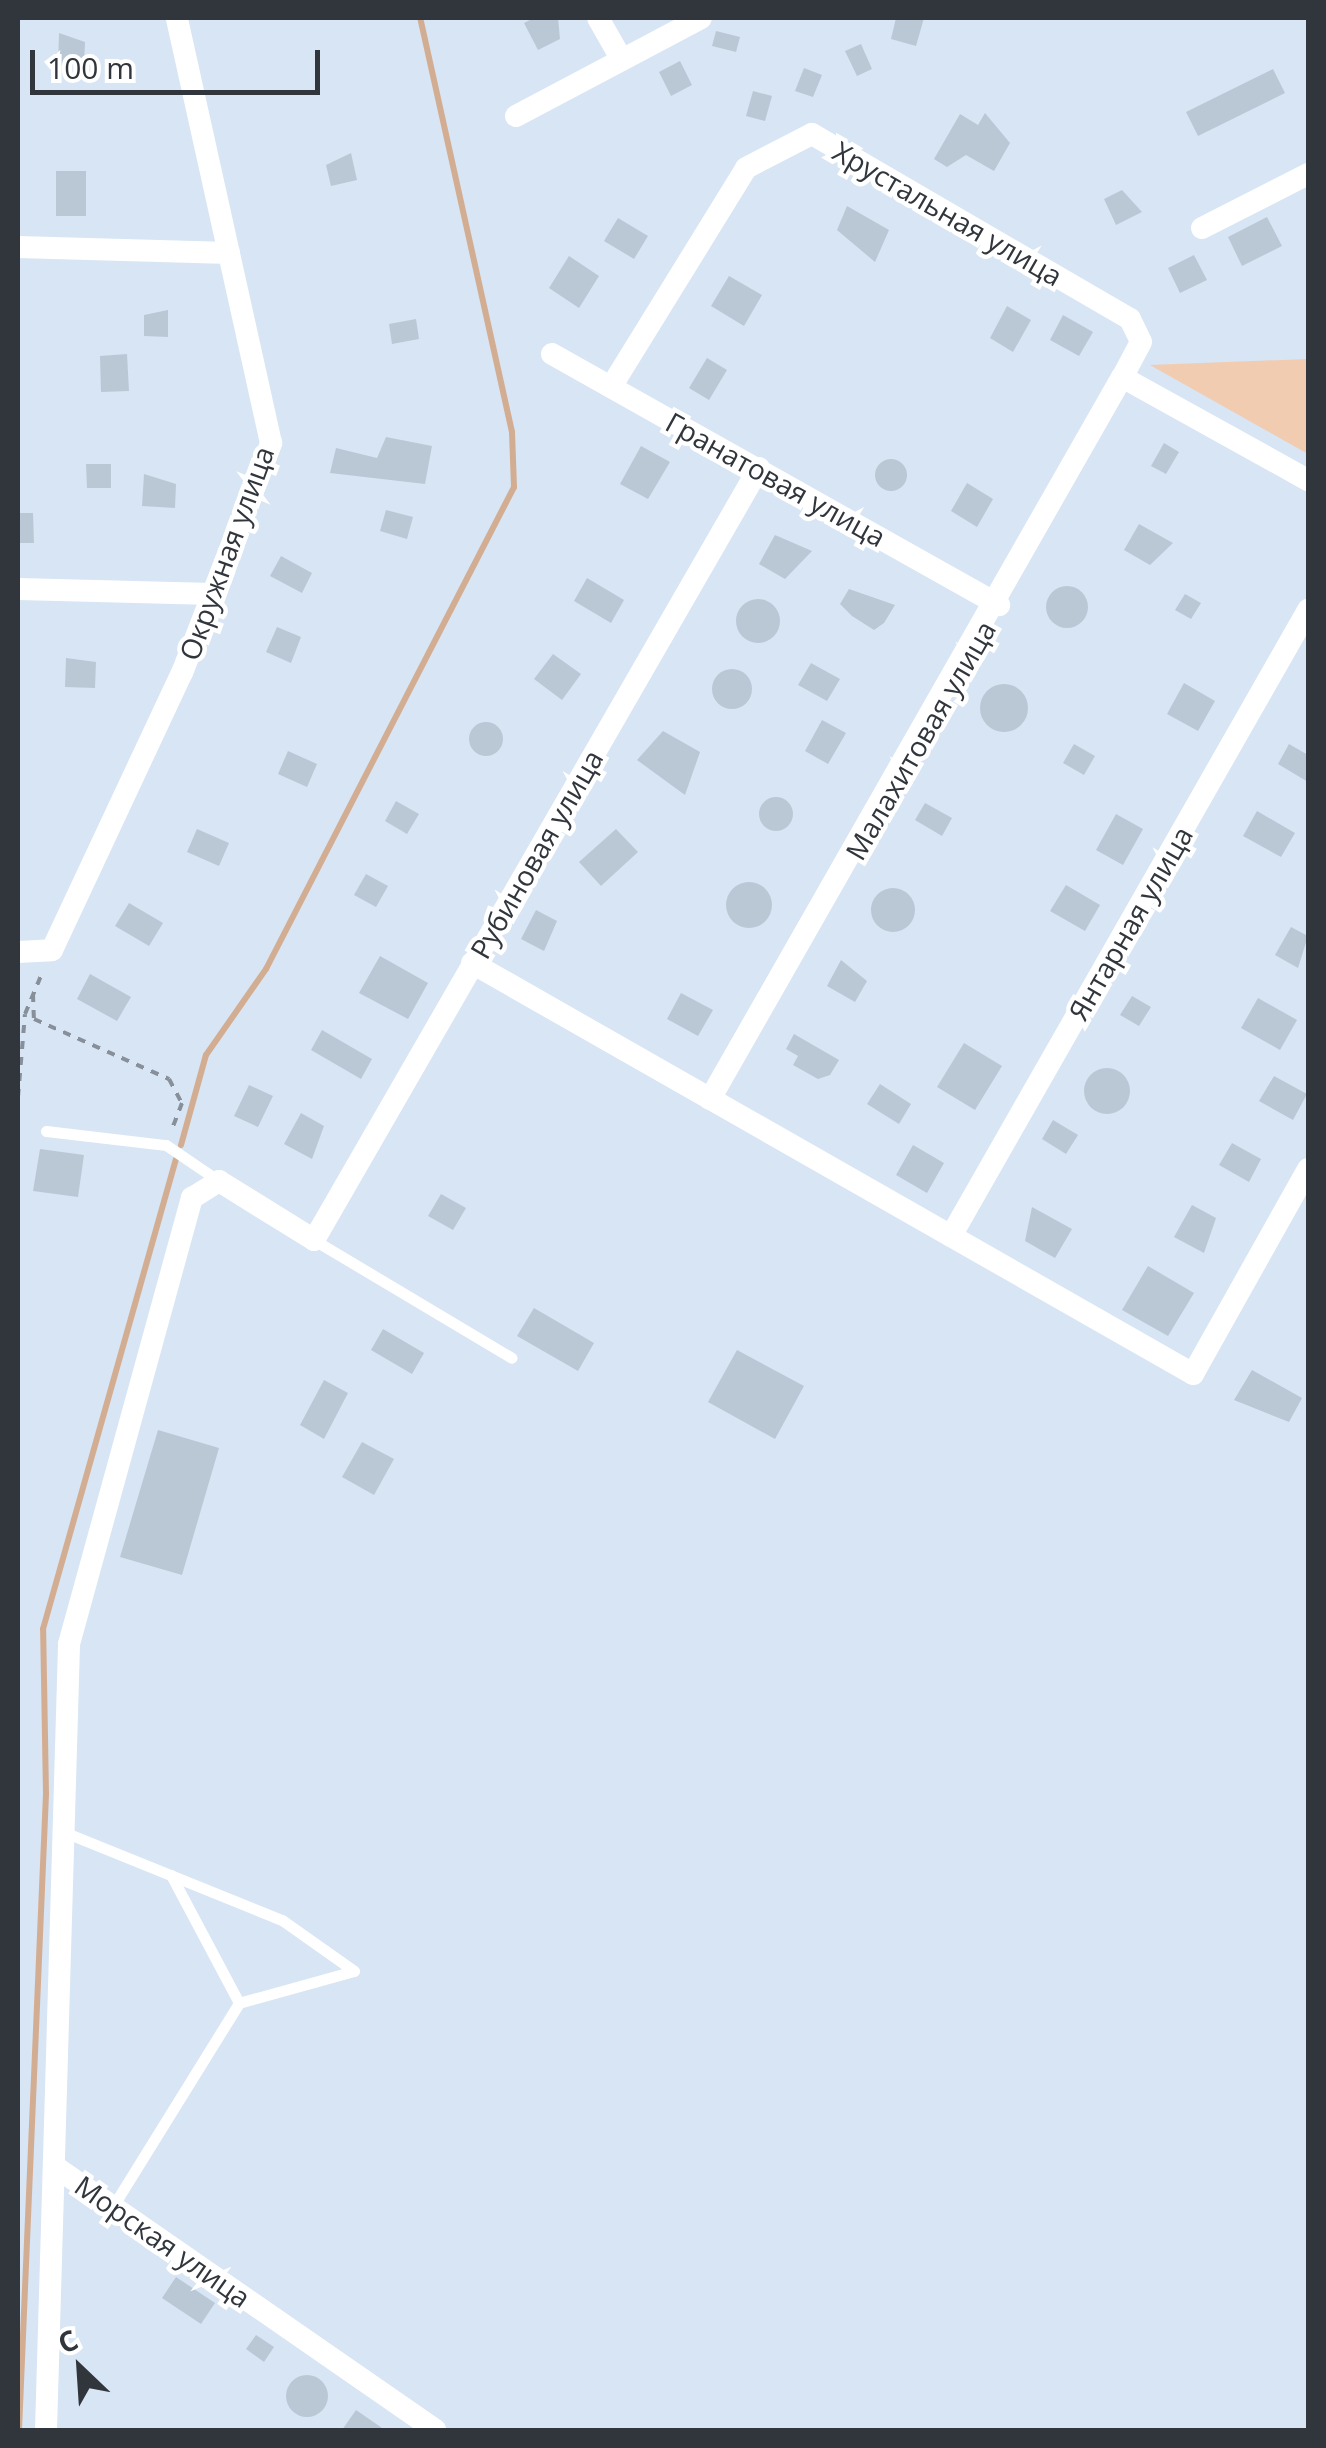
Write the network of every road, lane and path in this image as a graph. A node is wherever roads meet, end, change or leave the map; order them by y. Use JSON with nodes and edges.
{"nodes":[{"id":1,"x":177,"y":18,"type":"edge"},
{"id":2,"x":598,"y":18,"type":"edge"},
{"id":3,"x":701,"y":18,"type":"edge"},
{"id":4,"x":622,"y":60,"type":"junction"},
{"id":5,"x":516,"y":116,"type":"dead end"},
{"id":6,"x":1308,"y":174,"type":"edge"},
{"id":7,"x":1202,"y":228,"type":"dead end"},
{"id":8,"x":18,"y":248,"type":"edge"},
{"id":9,"x":229,"y":253,"type":"junction"},
{"id":10,"x":552,"y":354,"type":"dead end"},
{"id":11,"x":1122,"y":377,"type":"junction"},
{"id":12,"x":611,"y":387,"type":"junction"},
{"id":13,"x":759,"y":468,"type":"junction"},
{"id":14,"x":1308,"y":480,"type":"edge"},
{"id":15,"x":18,"y":589,"type":"edge"},
{"id":16,"x":213,"y":594,"type":"junction"},
{"id":17,"x":999,"y":605,"type":"junction"},
{"id":18,"x":1308,"y":610,"type":"edge"},
{"id":19,"x":52,"y":950,"type":"junction"},
{"id":20,"x":18,"y":952,"type":"edge"},
{"id":21,"x":472,"y":964,"type":"junction"},
{"id":22,"x":33,"y":994,"type":"junction"},
{"id":23,"x":18,"y":1097,"type":"edge"},
{"id":24,"x":710,"y":1099,"type":"junction"},
{"id":25,"x":46,"y":1130,"type":"dead end"},
{"id":26,"x":166,"y":1145,"type":"junction"},
{"id":27,"x":1308,"y":1169,"type":"edge"},
{"id":28,"x":219,"y":1181,"type":"junction"},
{"id":29,"x":951,"y":1236,"type":"junction"},
{"id":30,"x":314,"y":1240,"type":"junction"},
{"id":31,"x":512,"y":1358,"type":"dead end"},
{"id":32,"x":64,"y":1832,"type":"junction"},
{"id":33,"x":172,"y":1875,"type":"junction"},
{"id":34,"x":240,"y":2003,"type":"junction"},
{"id":35,"x":57,"y":2168,"type":"junction"},
{"id":36,"x":113,"y":2206,"type":"junction"},
{"id":37,"x":46,"y":2430,"type":"edge"},
{"id":38,"x":435,"y":2430,"type":"edge"}],
"edges":[{"from":1,"to":9,"type":"street","name":"Окружная улица"},
{"from":2,"to":4,"type":"street"},
{"from":3,"to":4,"type":"street"},
{"from":4,"to":5,"type":"street"},
{"from":6,"to":7,"type":"street"},
{"from":8,"to":9,"type":"street"},
{"from":9,"to":16,"type":"street","name":"Окружная улица"},
{"from":10,"to":12,"type":"street","name":"Гранатовая улица"},
{"from":11,"to":12,"type":"street","name":"Хрустальная улица"},
{"from":11,"to":14,"type":"street"},
{"from":11,"to":17,"type":"street","name":"Малахитовая улица"},
{"from":12,"to":13,"type":"street","name":"Гранатовая улица"},
{"from":13,"to":17,"type":"street","name":"Гранатовая улица"},
{"from":13,"to":21,"type":"street","name":"Рубиновая улица"},
{"from":15,"to":16,"type":"street"},
{"from":16,"to":19,"type":"street","name":"Окружная улица"},
{"from":17,"to":24,"type":"street","name":"Малахитовая улица"},
{"from":18,"to":29,"type":"street","name":"Янтарная улица"},
{"from":19,"to":20,"type":"street"},
{"from":19,"to":22,"type":"path"},
{"from":21,"to":24,"type":"street"},
{"from":21,"to":30,"type":"street","name":"Рубиновая улица"},
{"from":22,"to":23,"type":"path"},
{"from":22,"to":26,"type":"path"},
{"from":24,"to":29,"type":"street"},
{"from":25,"to":26,"type":"lane"},
{"from":26,"to":28,"type":"lane"},
{"from":27,"to":29,"type":"street"},
{"from":28,"to":30,"type":"street"},
{"from":28,"to":32,"type":"street"},
{"from":30,"to":31,"type":"lane"},
{"from":32,"to":33,"type":"lane"},
{"from":32,"to":35,"type":"street"},
{"from":33,"to":34,"type":"lane"},
{"from":33,"to":34,"type":"lane"},
{"from":34,"to":36,"type":"lane"},
{"from":35,"to":36,"type":"street","name":"Морская улица"},
{"from":35,"to":37,"type":"street","name":"Морская улица"},
{"from":36,"to":38,"type":"street","name":"Морская улица"}]}
